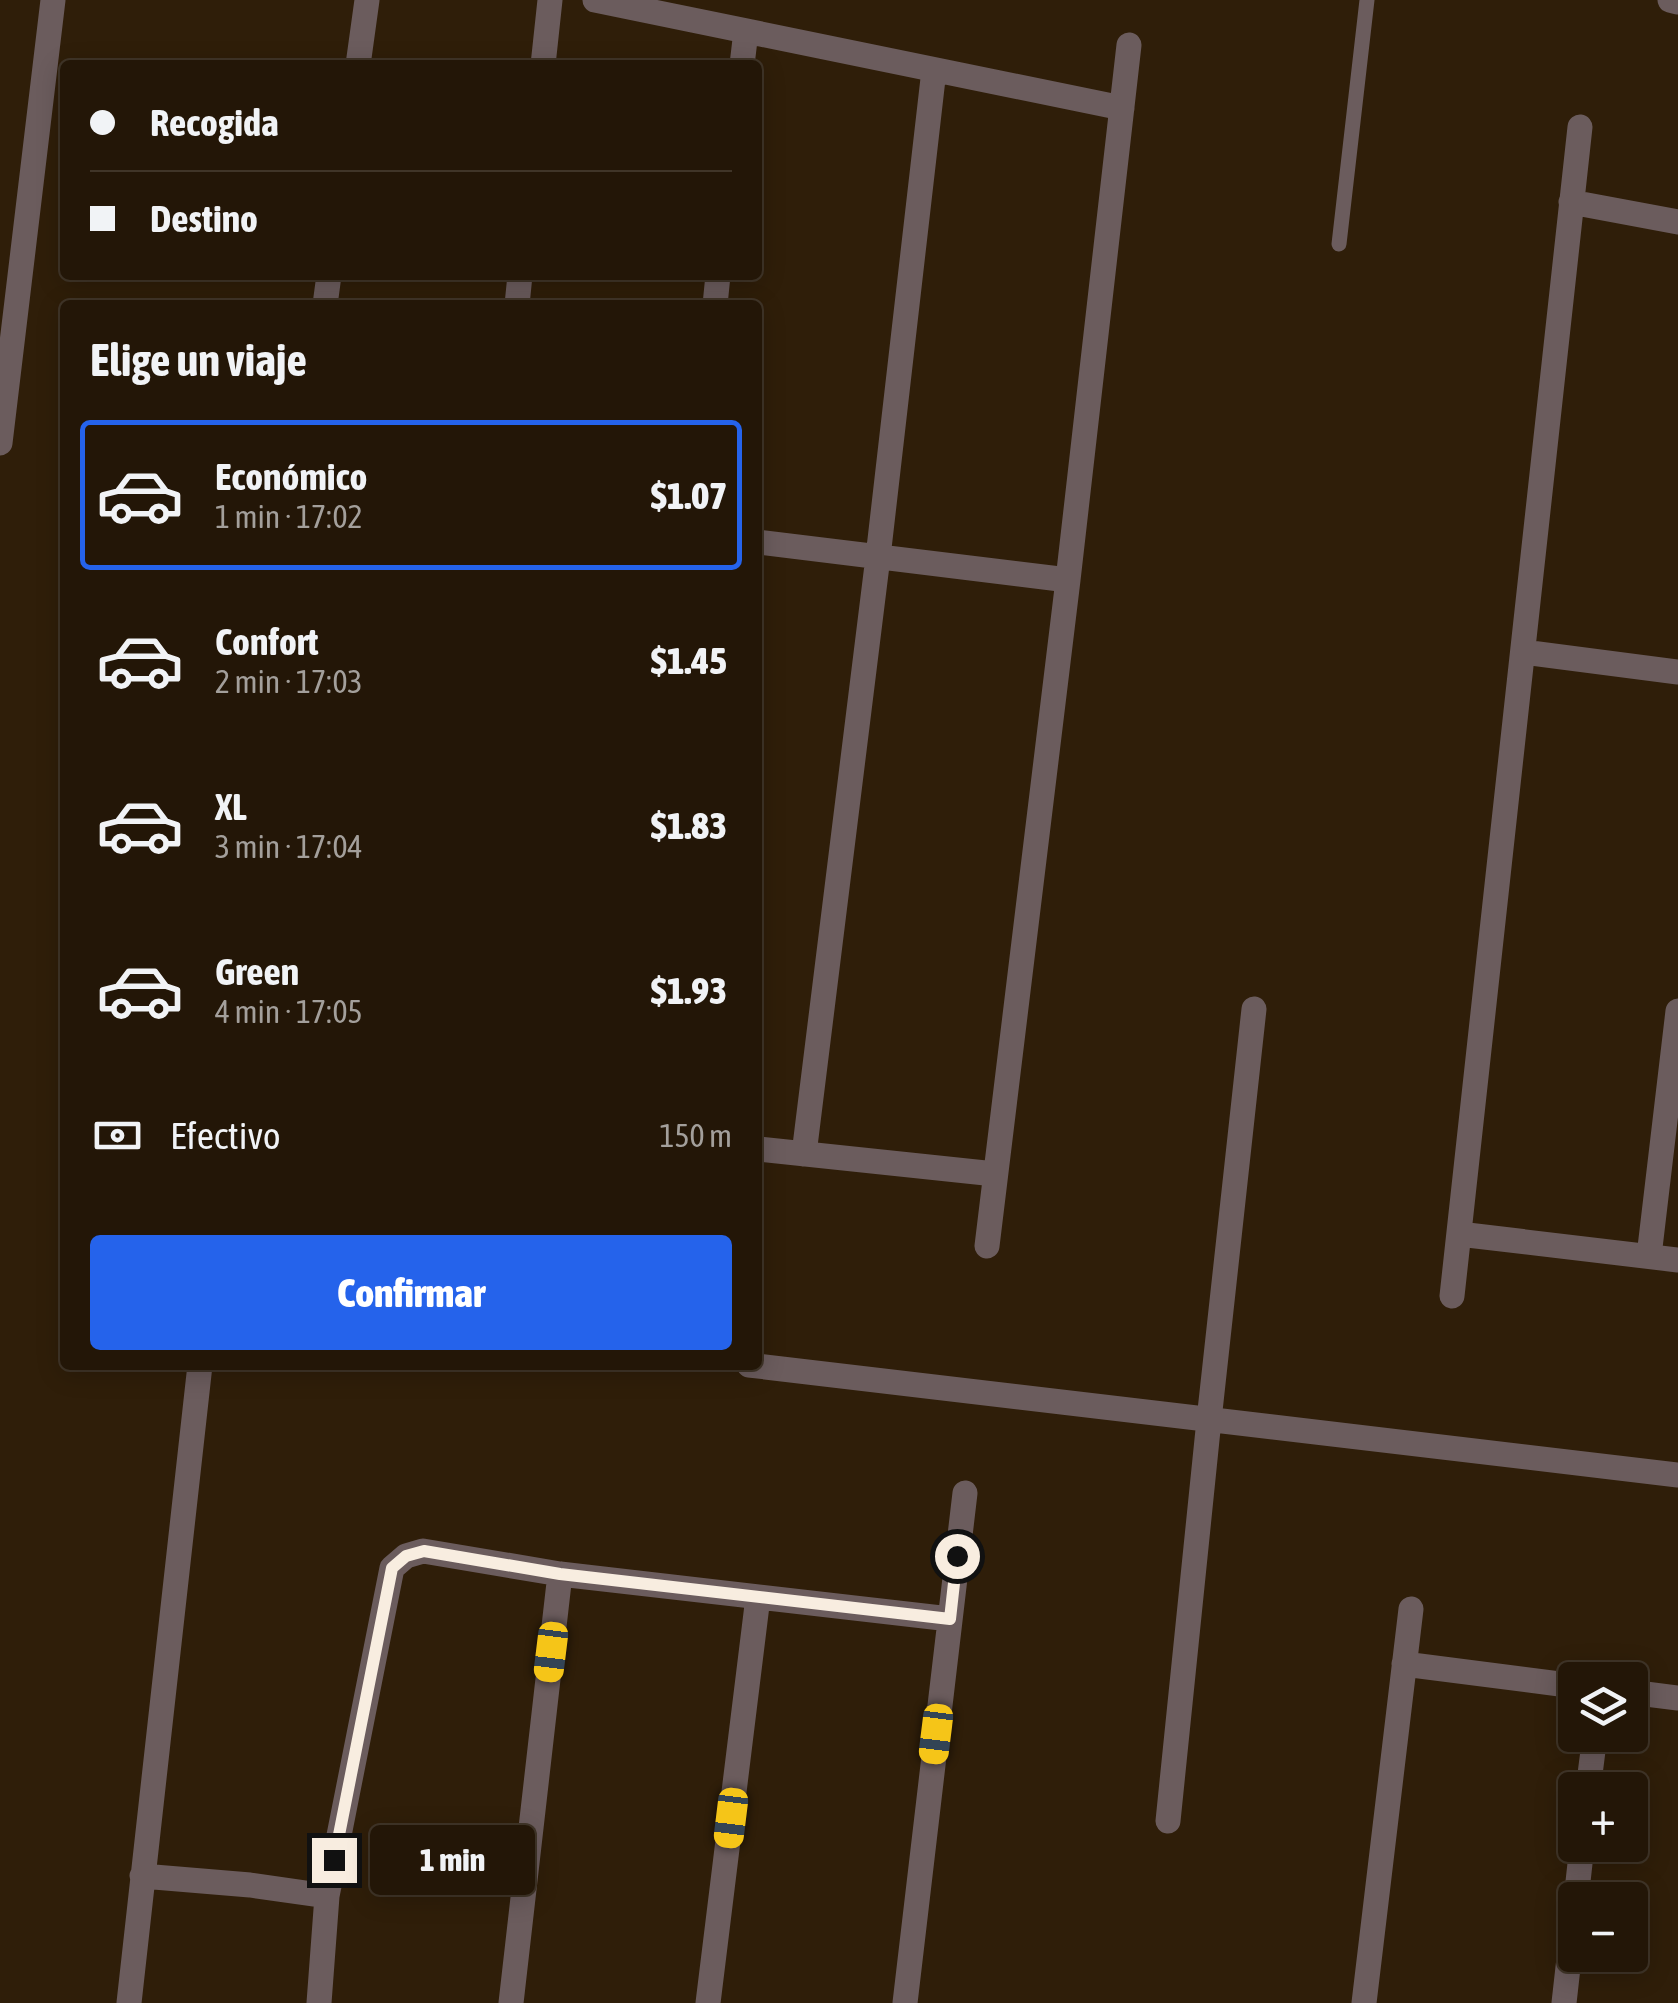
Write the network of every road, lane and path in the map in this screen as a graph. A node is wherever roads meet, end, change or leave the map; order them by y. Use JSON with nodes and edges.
{"nodes":[{"id":1,"x":53,"y":0,"type":"edge"},
{"id":2,"x":367,"y":0,"type":"edge"},
{"id":3,"x":550,"y":0,"type":"edge"},
{"id":4,"x":594,"y":0,"type":"edge"},
{"id":5,"x":1366,"y":0,"type":"edge"},
{"id":6,"x":1670,"y":0,"type":"edge"},
{"id":7,"x":1678,"y":2,"type":"edge"},
{"id":8,"x":746,"y":31,"type":"junction"},
{"id":9,"x":1130,"y":45,"type":"dead end"},
{"id":10,"x":359,"y":60,"type":"edge"},
{"id":11,"x":544,"y":60,"type":"edge"},
{"id":12,"x":743,"y":60,"type":"edge"},
{"id":13,"x":934,"y":70,"type":"junction"},
{"id":14,"x":1122,"y":108,"type":"junction"},
{"id":15,"x":1580,"y":127,"type":"dead end"},
{"id":16,"x":1571,"y":202,"type":"junction"},
{"id":17,"x":1678,"y":222,"type":"edge"},
{"id":18,"x":1340,"y":244,"type":"dead end"},
{"id":19,"x":0,"y":443,"type":"edge"},
{"id":20,"x":762,"y":542,"type":"edge"},
{"id":21,"x":878,"y":557,"type":"junction"},
{"id":22,"x":1068,"y":580,"type":"junction"},
{"id":23,"x":1522,"y":652,"type":"junction"},
{"id":24,"x":1678,"y":672,"type":"edge"},
{"id":25,"x":1254,"y":1009,"type":"dead end"},
{"id":26,"x":1678,"y":1011,"type":"edge"},
{"id":27,"x":762,"y":1149,"type":"edge"},
{"id":28,"x":804,"y":1154,"type":"junction"},
{"id":29,"x":995,"y":1174,"type":"junction"},
{"id":30,"x":1459,"y":1234,"type":"junction"},
{"id":31,"x":986,"y":1246,"type":"dead end"},
{"id":32,"x":1650,"y":1256,"type":"junction"},
{"id":33,"x":1678,"y":1260,"type":"edge"},
{"id":34,"x":1452,"y":1296,"type":"dead end"},
{"id":35,"x":762,"y":1367,"type":"edge"},
{"id":36,"x":199,"y":1370,"type":"edge"},
{"id":37,"x":1208,"y":1420,"type":"junction"},
{"id":38,"x":1678,"y":1476,"type":"edge"},
{"id":39,"x":964,"y":1493,"type":"dead end"},
{"id":40,"x":560,"y":1574,"type":"junction"},
{"id":41,"x":758,"y":1597,"type":"junction"},
{"id":42,"x":1411,"y":1609,"type":"dead end"},
{"id":43,"x":950,"y":1619,"type":"junction"},
{"id":44,"x":1404,"y":1664,"type":"junction"},
{"id":45,"x":1558,"y":1684,"type":"edge"},
{"id":46,"x":1648,"y":1694,"type":"edge"},
{"id":47,"x":1678,"y":1698,"type":"edge"},
{"id":48,"x":1168,"y":1821,"type":"dead end"},
{"id":49,"x":142,"y":1876,"type":"junction"},
{"id":50,"x":328,"y":1896,"type":"junction"},
{"id":51,"x":1567,"y":1972,"type":"edge"},
{"id":52,"x":130,"y":2003,"type":"edge"},
{"id":53,"x":319,"y":2003,"type":"edge"},
{"id":54,"x":511,"y":2003,"type":"edge"},
{"id":55,"x":708,"y":2003,"type":"edge"},
{"id":56,"x":906,"y":2003,"type":"edge"},
{"id":57,"x":1364,"y":2003,"type":"edge"},
{"id":58,"x":1564,"y":2003,"type":"edge"}],
"edges":[{"from":1,"to":19,"type":"street"},
{"from":2,"to":10,"type":"street"},
{"from":3,"to":11,"type":"street"},
{"from":4,"to":8,"type":"street"},
{"from":5,"to":18,"type":"lane"},
{"from":6,"to":7,"type":"street"},
{"from":8,"to":12,"type":"street"},
{"from":8,"to":13,"type":"street"},
{"from":9,"to":14,"type":"street"},
{"from":13,"to":14,"type":"street"},
{"from":13,"to":21,"type":"street"},
{"from":14,"to":22,"type":"street"},
{"from":15,"to":16,"type":"street"},
{"from":16,"to":17,"type":"street"},
{"from":16,"to":23,"type":"street"},
{"from":20,"to":21,"type":"street"},
{"from":21,"to":22,"type":"street"},
{"from":21,"to":28,"type":"street"},
{"from":22,"to":29,"type":"street"},
{"from":23,"to":24,"type":"street"},
{"from":23,"to":30,"type":"street"},
{"from":25,"to":37,"type":"street"},
{"from":26,"to":32,"type":"street"},
{"from":27,"to":28,"type":"street"},
{"from":28,"to":29,"type":"street"},
{"from":29,"to":31,"type":"street"},
{"from":30,"to":32,"type":"street"},
{"from":30,"to":34,"type":"street"},
{"from":32,"to":33,"type":"street"},
{"from":35,"to":37,"type":"street"},
{"from":36,"to":49,"type":"street"},
{"from":37,"to":38,"type":"street"},
{"from":37,"to":48,"type":"street"},
{"from":39,"to":43,"type":"street"},
{"from":40,"to":41,"type":"street"},
{"from":40,"to":50,"type":"street"},
{"from":40,"to":54,"type":"street"},
{"from":41,"to":43,"type":"street"},
{"from":41,"to":55,"type":"street"},
{"from":42,"to":44,"type":"street"},
{"from":43,"to":56,"type":"street"},
{"from":44,"to":45,"type":"street"},
{"from":44,"to":57,"type":"street"},
{"from":46,"to":47,"type":"street"},
{"from":49,"to":50,"type":"street"},
{"from":49,"to":52,"type":"street"},
{"from":50,"to":53,"type":"street"},
{"from":51,"to":58,"type":"street"}]}
